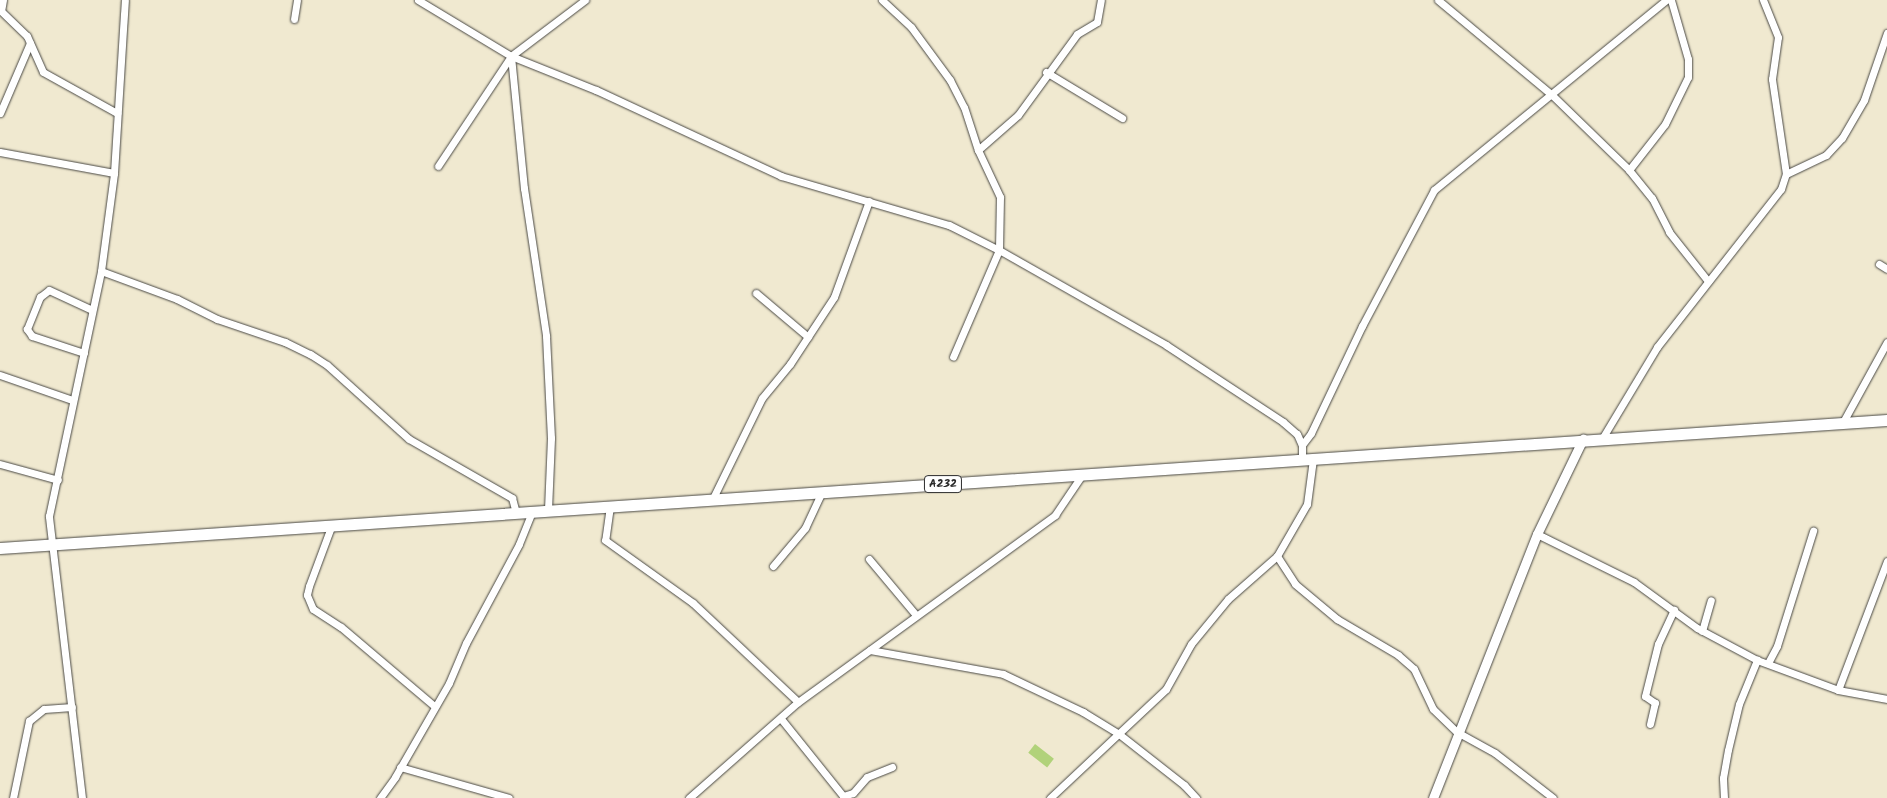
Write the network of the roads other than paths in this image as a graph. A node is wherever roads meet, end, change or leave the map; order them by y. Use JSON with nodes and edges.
{"nodes":[{"id":1,"x":125,"y":0,"type":"edge"},
{"id":2,"x":297,"y":0,"type":"edge"},
{"id":3,"x":418,"y":0,"type":"edge"},
{"id":4,"x":585,"y":0,"type":"edge"},
{"id":5,"x":882,"y":0,"type":"edge"},
{"id":6,"x":1101,"y":0,"type":"edge"},
{"id":7,"x":1438,"y":0,"type":"edge"},
{"id":8,"x":1666,"y":0,"type":"edge"},
{"id":9,"x":1671,"y":0,"type":"edge"},
{"id":10,"x":1763,"y":0,"type":"edge"},
{"id":11,"x":1,"y":5,"type":"edge"},
{"id":12,"x":294,"y":20,"type":"dead end"},
{"id":13,"x":1887,"y":33,"type":"edge"},
{"id":14,"x":30,"y":42,"type":"junction"},
{"id":15,"x":511,"y":56,"type":"junction"},
{"id":16,"x":1046,"y":72,"type":"junction"},
{"id":17,"x":1552,"y":96,"type":"junction"},
{"id":18,"x":117,"y":112,"type":"junction"},
{"id":19,"x":0,"y":113,"type":"edge"},
{"id":20,"x":1122,"y":118,"type":"dead end"},
{"id":21,"x":978,"y":150,"type":"junction"},
{"id":22,"x":0,"y":152,"type":"edge"},
{"id":23,"x":438,"y":166,"type":"dead end"},
{"id":24,"x":1629,"y":170,"type":"junction"},
{"id":25,"x":114,"y":173,"type":"junction"},
{"id":26,"x":1786,"y":174,"type":"junction"},
{"id":27,"x":869,"y":201,"type":"junction"},
{"id":28,"x":999,"y":250,"type":"junction"},
{"id":29,"x":1879,"y":264,"type":"dead end"},
{"id":30,"x":1887,"y":269,"type":"edge"},
{"id":31,"x":101,"y":270,"type":"junction"},
{"id":32,"x":1708,"y":281,"type":"junction"},
{"id":33,"x":756,"y":293,"type":"dead end"},
{"id":34,"x":92,"y":310,"type":"junction"},
{"id":35,"x":808,"y":337,"type":"junction"},
{"id":36,"x":1887,"y":342,"type":"edge"},
{"id":37,"x":84,"y":353,"type":"junction"},
{"id":38,"x":953,"y":357,"type":"dead end"},
{"id":39,"x":0,"y":375,"type":"edge"},
{"id":40,"x":72,"y":400,"type":"junction"},
{"id":41,"x":1887,"y":420,"type":"edge"},
{"id":42,"x":1843,"y":422,"type":"junction"},
{"id":43,"x":1603,"y":437,"type":"junction"},
{"id":44,"x":1583,"y":439,"type":"junction"},
{"id":45,"x":1302,"y":445,"type":"junction"},
{"id":46,"x":1308,"y":459,"type":"junction"},
{"id":47,"x":0,"y":464,"type":"edge"},
{"id":48,"x":1082,"y":475,"type":"junction"},
{"id":49,"x":58,"y":480,"type":"junction"},
{"id":50,"x":822,"y":492,"type":"junction"},
{"id":51,"x":713,"y":498,"type":"junction"},
{"id":52,"x":610,"y":506,"type":"junction"},
{"id":53,"x":548,"y":511,"type":"junction"},
{"id":54,"x":532,"y":512,"type":"junction"},
{"id":55,"x":516,"y":513,"type":"junction"},
{"id":56,"x":331,"y":527,"type":"junction"},
{"id":57,"x":1813,"y":531,"type":"dead end"},
{"id":58,"x":1537,"y":534,"type":"junction"},
{"id":59,"x":52,"y":545,"type":"junction"},
{"id":60,"x":0,"y":548,"type":"edge"},
{"id":61,"x":1277,"y":556,"type":"junction"},
{"id":62,"x":869,"y":560,"type":"dead end"},
{"id":63,"x":1887,"y":561,"type":"edge"},
{"id":64,"x":773,"y":566,"type":"dead end"},
{"id":65,"x":1712,"y":600,"type":"dead end"},
{"id":66,"x":1674,"y":610,"type":"junction"},
{"id":67,"x":916,"y":615,"type":"junction"},
{"id":68,"x":1702,"y":631,"type":"junction"},
{"id":69,"x":870,"y":650,"type":"junction"},
{"id":70,"x":1757,"y":660,"type":"junction"},
{"id":71,"x":1768,"y":663,"type":"junction"},
{"id":72,"x":1838,"y":690,"type":"junction"},
{"id":73,"x":1887,"y":699,"type":"edge"},
{"id":74,"x":798,"y":702,"type":"junction"},
{"id":75,"x":434,"y":706,"type":"junction"},
{"id":76,"x":72,"y":707,"type":"junction"},
{"id":77,"x":782,"y":720,"type":"junction"},
{"id":78,"x":1650,"y":724,"type":"dead end"},
{"id":79,"x":1457,"y":732,"type":"junction"},
{"id":80,"x":1119,"y":734,"type":"junction"},
{"id":81,"x":400,"y":767,"type":"junction"},
{"id":82,"x":892,"y":767,"type":"dead end"},
{"id":83,"x":12,"y":798,"type":"edge"},
{"id":84,"x":82,"y":798,"type":"edge"},
{"id":85,"x":380,"y":798,"type":"edge"},
{"id":86,"x":509,"y":798,"type":"edge"},
{"id":87,"x":689,"y":798,"type":"edge"},
{"id":88,"x":1050,"y":798,"type":"edge"},
{"id":89,"x":1196,"y":798,"type":"edge"},
{"id":90,"x":1433,"y":798,"type":"edge"},
{"id":91,"x":1553,"y":798,"type":"edge"},
{"id":92,"x":1724,"y":798,"type":"edge"}],
"edges":[{"from":1,"to":18,"type":"street"},
{"from":2,"to":12,"type":"street"},
{"from":3,"to":15,"type":"street"},
{"from":4,"to":15,"type":"street"},
{"from":5,"to":21,"type":"street"},
{"from":6,"to":16,"type":"street"},
{"from":7,"to":17,"type":"street"},
{"from":8,"to":17,"type":"street"},
{"from":9,"to":24,"type":"street"},
{"from":10,"to":26,"type":"street"},
{"from":11,"to":14,"type":"street"},
{"from":13,"to":26,"type":"street"},
{"from":14,"to":18,"type":"street"},
{"from":14,"to":19,"type":"street"},
{"from":15,"to":23,"type":"street"},
{"from":15,"to":27,"type":"street"},
{"from":15,"to":53,"type":"street"},
{"from":16,"to":20,"type":"street"},
{"from":16,"to":21,"type":"street"},
{"from":17,"to":24,"type":"street"},
{"from":17,"to":45,"type":"street"},
{"from":18,"to":25,"type":"street"},
{"from":21,"to":28,"type":"street"},
{"from":22,"to":25,"type":"street"},
{"from":24,"to":32,"type":"street"},
{"from":25,"to":31,"type":"street"},
{"from":26,"to":32,"type":"street"},
{"from":27,"to":28,"type":"street"},
{"from":27,"to":35,"type":"street"},
{"from":28,"to":38,"type":"street"},
{"from":28,"to":45,"type":"street"},
{"from":29,"to":30,"type":"street"},
{"from":31,"to":34,"type":"street"},
{"from":31,"to":55,"type":"street"},
{"from":32,"to":43,"type":"street"},
{"from":33,"to":35,"type":"street"},
{"from":34,"to":37,"type":"street"},
{"from":34,"to":37,"type":"street"},
{"from":35,"to":51,"type":"street"},
{"from":36,"to":42,"type":"street"},
{"from":37,"to":40,"type":"street"},
{"from":39,"to":40,"type":"street"},
{"from":40,"to":49,"type":"street"},
{"from":41,"to":42,"type":"main road","number":"A232"},
{"from":42,"to":43,"type":"main road","number":"A232"},
{"from":43,"to":44,"type":"main road","number":"A232"},
{"from":44,"to":46,"type":"main road","number":"A232"},
{"from":44,"to":58,"type":"street"},
{"from":45,"to":46,"type":"street"},
{"from":46,"to":48,"type":"main road","number":"A232"},
{"from":46,"to":61,"type":"street"},
{"from":47,"to":49,"type":"street"},
{"from":48,"to":50,"type":"main road","number":"A232"},
{"from":48,"to":67,"type":"street"},
{"from":49,"to":59,"type":"street"},
{"from":50,"to":51,"type":"main road","number":"A232"},
{"from":50,"to":64,"type":"street"},
{"from":51,"to":52,"type":"main road","number":"A232"},
{"from":52,"to":53,"type":"main road","number":"A232"},
{"from":52,"to":74,"type":"street"},
{"from":53,"to":54,"type":"main road","number":"A232"},
{"from":54,"to":55,"type":"main road","number":"A232"},
{"from":54,"to":75,"type":"street"},
{"from":55,"to":56,"type":"main road","number":"A232"},
{"from":56,"to":59,"type":"main road","number":"A232"},
{"from":56,"to":75,"type":"street"},
{"from":57,"to":71,"type":"street"},
{"from":58,"to":66,"type":"street"},
{"from":58,"to":79,"type":"street"},
{"from":59,"to":60,"type":"main road","number":"A232"},
{"from":59,"to":76,"type":"street"},
{"from":61,"to":79,"type":"street"},
{"from":61,"to":80,"type":"street"},
{"from":62,"to":67,"type":"street"},
{"from":63,"to":72,"type":"street"},
{"from":65,"to":68,"type":"street"},
{"from":66,"to":68,"type":"street"},
{"from":66,"to":78,"type":"street"},
{"from":67,"to":69,"type":"street"},
{"from":68,"to":70,"type":"street"},
{"from":69,"to":74,"type":"street"},
{"from":69,"to":80,"type":"street"},
{"from":70,"to":71,"type":"street"},
{"from":70,"to":92,"type":"street"},
{"from":71,"to":72,"type":"street"},
{"from":72,"to":73,"type":"street"},
{"from":74,"to":77,"type":"street"},
{"from":75,"to":81,"type":"street"},
{"from":76,"to":83,"type":"street"},
{"from":76,"to":84,"type":"street"},
{"from":77,"to":82,"type":"street"},
{"from":77,"to":87,"type":"street"},
{"from":79,"to":90,"type":"street"},
{"from":79,"to":91,"type":"street"},
{"from":80,"to":88,"type":"street"},
{"from":80,"to":89,"type":"street"},
{"from":81,"to":85,"type":"street"},
{"from":81,"to":86,"type":"street"}]}
